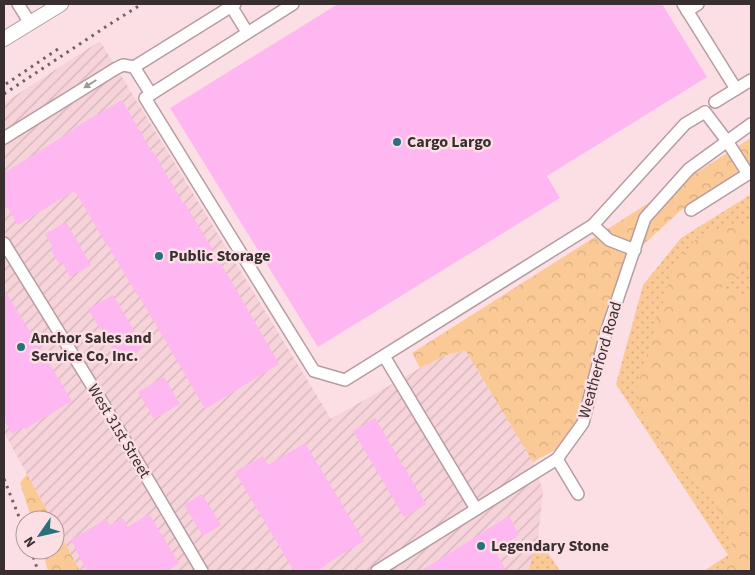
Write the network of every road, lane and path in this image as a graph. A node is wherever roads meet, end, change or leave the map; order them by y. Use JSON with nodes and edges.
{"nodes":[{"id":1,"x":18,"y":4,"type":"edge"},
{"id":2,"x":293,"y":4,"type":"edge"},
{"id":3,"x":698,"y":4,"type":"edge"},
{"id":4,"x":233,"y":5,"type":"edge"},
{"id":5,"x":53,"y":6,"type":"edge"},
{"id":6,"x":685,"y":7,"type":"edge"},
{"id":7,"x":30,"y":23,"type":"junction"},
{"id":8,"x":247,"y":32,"type":"junction"},
{"id":9,"x":4,"y":39,"type":"edge"},
{"id":10,"x":134,"y":67,"type":"junction"},
{"id":11,"x":751,"y":80,"type":"edge"},
{"id":12,"x":736,"y":90,"type":"junction"},
{"id":13,"x":151,"y":94,"type":"junction"},
{"id":14,"x":715,"y":102,"type":"dead end"},
{"id":15,"x":751,"y":124,"type":"edge"},
{"id":16,"x":4,"y":138,"type":"edge"},
{"id":17,"x":728,"y":141,"type":"junction"},
{"id":18,"x":750,"y":173,"type":"edge"},
{"id":19,"x":690,"y":210,"type":"dead end"},
{"id":20,"x":593,"y":225,"type":"junction"},
{"id":21,"x":4,"y":243,"type":"edge"},
{"id":22,"x":635,"y":250,"type":"junction"},
{"id":23,"x":384,"y":356,"type":"junction"},
{"id":24,"x":557,"y":459,"type":"junction"},
{"id":25,"x":578,"y":494,"type":"dead end"},
{"id":26,"x":476,"y":509,"type":"junction"},
{"id":27,"x":202,"y":571,"type":"edge"},
{"id":28,"x":377,"y":571,"type":"edge"}],
"edges":[{"from":1,"to":7,"type":"street"},
{"from":2,"to":8,"type":"street"},
{"from":3,"to":6,"type":"street"},
{"from":4,"to":8,"type":"street"},
{"from":4,"to":10,"type":"street"},
{"from":5,"to":7,"type":"main road"},
{"from":6,"to":12,"type":"street"},
{"from":7,"to":9,"type":"main road"},
{"from":8,"to":13,"type":"street"},
{"from":10,"to":13,"type":"street"},
{"from":10,"to":16,"type":"street","one_way":true},
{"from":11,"to":12,"type":"street"},
{"from":12,"to":14,"type":"street"},
{"from":13,"to":23,"type":"street"},
{"from":15,"to":17,"type":"street","name":"Weatherford Road"},
{"from":17,"to":18,"type":"street"},
{"from":17,"to":20,"type":"street"},
{"from":17,"to":22,"type":"street","name":"Weatherford Road"},
{"from":18,"to":19,"type":"street"},
{"from":20,"to":22,"type":"street"},
{"from":20,"to":23,"type":"street"},
{"from":21,"to":27,"type":"street","name":"West 31st Street"},
{"from":22,"to":24,"type":"street","name":"Weatherford Road"},
{"from":23,"to":26,"type":"street"},
{"from":24,"to":25,"type":"street"},
{"from":24,"to":26,"type":"street","name":"Weatherford Road"},
{"from":26,"to":28,"type":"street","name":"Weatherford Road"}]}
